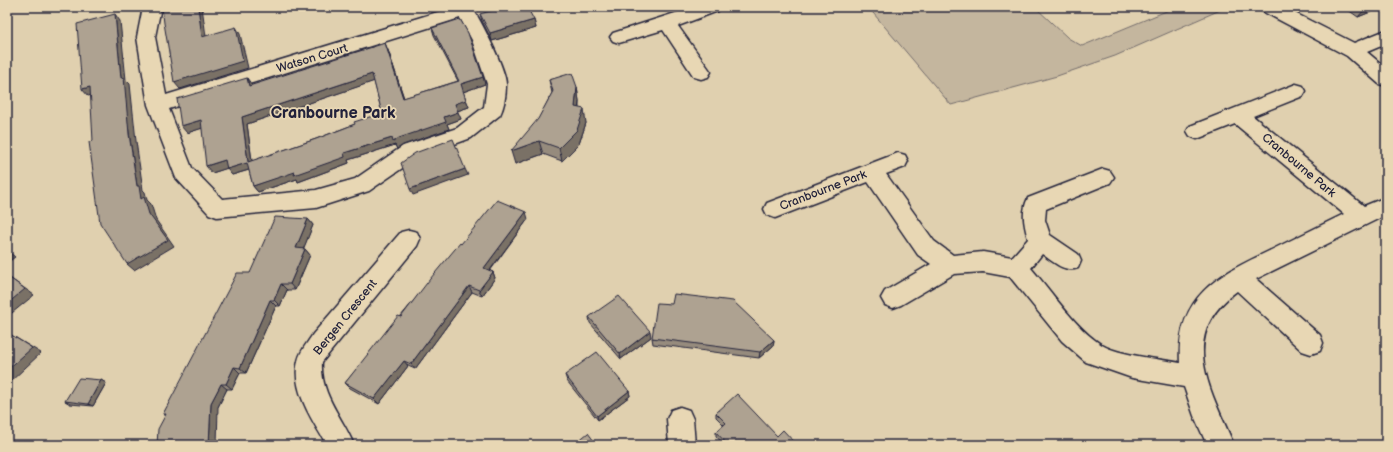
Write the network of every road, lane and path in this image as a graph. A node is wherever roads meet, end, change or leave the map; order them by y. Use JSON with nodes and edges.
{"nodes":[{"id":1,"x":152,"y":7,"type":"edge"},
{"id":2,"x":712,"y":7,"type":"edge"},
{"id":3,"x":1268,"y":7,"type":"edge"},
{"id":4,"x":464,"y":9,"type":"edge"},
{"id":5,"x":667,"y":23,"type":"junction"},
{"id":6,"x":1386,"y":36,"type":"edge"},
{"id":7,"x":619,"y":37,"type":"dead end"},
{"id":8,"x":1354,"y":51,"type":"junction"},
{"id":9,"x":701,"y":72,"type":"dead end"},
{"id":10,"x":1386,"y":79,"type":"edge"},
{"id":11,"x":1296,"y":91,"type":"dead end"},
{"id":12,"x":158,"y":105,"type":"junction"},
{"id":13,"x":1238,"y":115,"type":"junction"},
{"id":14,"x":1197,"y":131,"type":"dead end"},
{"id":15,"x":898,"y":161,"type":"dead end"},
{"id":16,"x":872,"y":171,"type":"junction"},
{"id":17,"x":1104,"y":177,"type":"dead end"},
{"id":18,"x":1386,"y":206,"type":"edge"},
{"id":19,"x":775,"y":209,"type":"dead end"},
{"id":20,"x":1361,"y":216,"type":"junction"},
{"id":21,"x":409,"y":239,"type":"dead end"},
{"id":22,"x":1040,"y":241,"type":"junction"},
{"id":23,"x":1070,"y":261,"type":"dead end"},
{"id":24,"x":950,"y":265,"type":"junction"},
{"id":25,"x":1017,"y":268,"type":"junction"},
{"id":26,"x":1238,"y":277,"type":"junction"},
{"id":27,"x":893,"y":298,"type":"dead end"},
{"id":28,"x":1311,"y":343,"type":"dead end"},
{"id":29,"x":1193,"y":377,"type":"junction"},
{"id":30,"x":680,"y":419,"type":"dead end"},
{"id":31,"x":341,"y":445,"type":"edge"},
{"id":32,"x":682,"y":445,"type":"edge"},
{"id":33,"x":1222,"y":445,"type":"edge"}],
"edges":[{"from":1,"to":12,"type":"street"},
{"from":2,"to":5,"type":"street"},
{"from":3,"to":8,"type":"street"},
{"from":4,"to":12,"type":"street","name":"Watson Court"},
{"from":4,"to":12,"type":"street"},
{"from":5,"to":7,"type":"street"},
{"from":5,"to":9,"type":"street"},
{"from":6,"to":8,"type":"street"},
{"from":8,"to":10,"type":"street"},
{"from":11,"to":13,"type":"street"},
{"from":13,"to":14,"type":"street"},
{"from":13,"to":20,"type":"street","name":"Cranbourne Park"},
{"from":15,"to":16,"type":"street","name":"Cranbourne Park"},
{"from":16,"to":19,"type":"street","name":"Cranbourne Park"},
{"from":16,"to":24,"type":"street","name":"Cranbourne Park"},
{"from":17,"to":22,"type":"street"},
{"from":18,"to":20,"type":"street"},
{"from":20,"to":26,"type":"street"},
{"from":21,"to":31,"type":"street","name":"Bergen Crescent"},
{"from":22,"to":23,"type":"street"},
{"from":22,"to":25,"type":"street"},
{"from":24,"to":25,"type":"street"},
{"from":24,"to":27,"type":"street"},
{"from":25,"to":29,"type":"street"},
{"from":26,"to":28,"type":"street"},
{"from":26,"to":29,"type":"street"},
{"from":29,"to":33,"type":"street"},
{"from":30,"to":32,"type":"street"}]}
